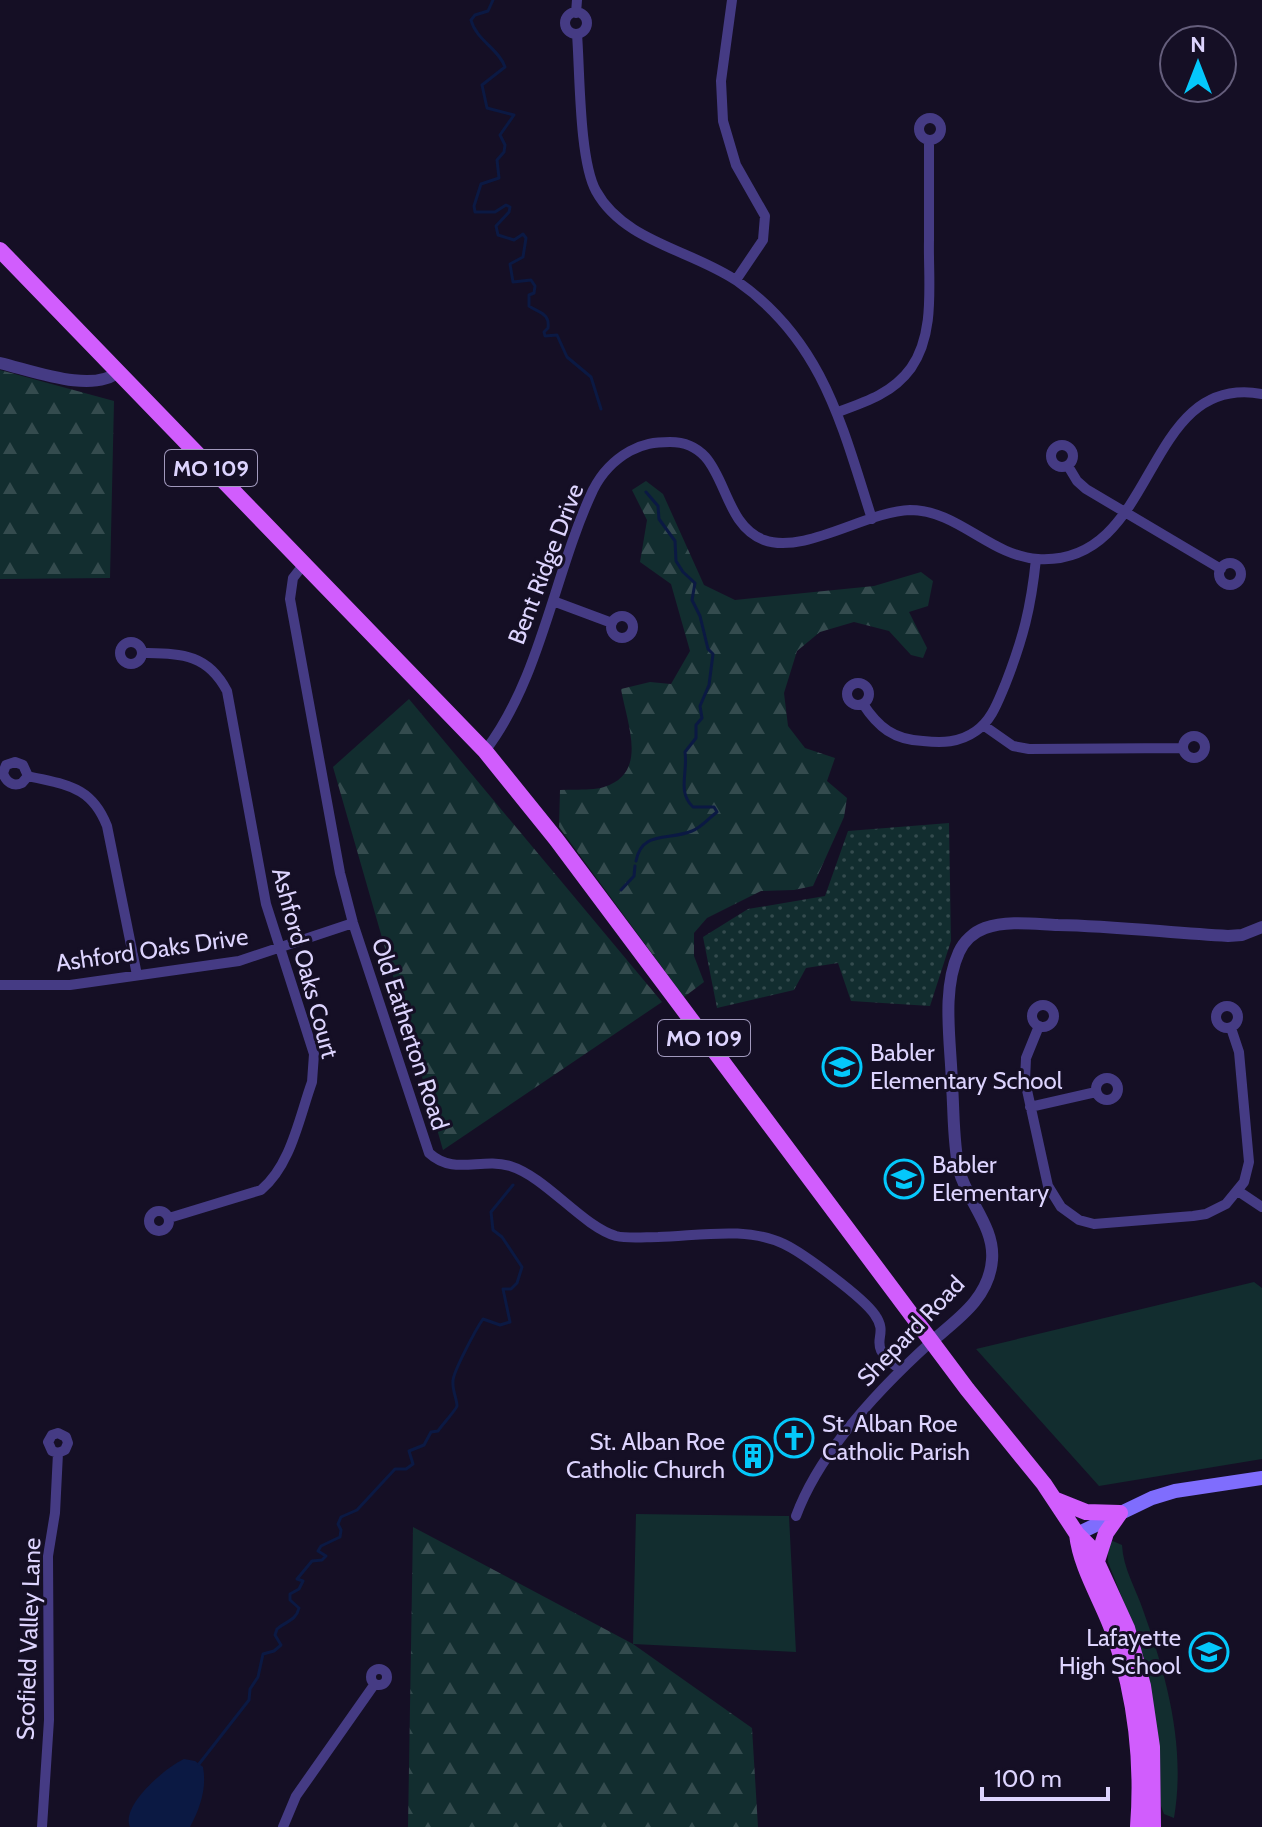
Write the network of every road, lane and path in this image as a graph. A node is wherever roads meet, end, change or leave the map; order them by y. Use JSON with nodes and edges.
{"nodes":[{"id":1,"x":577,"y":0,"type":"edge"},
{"id":2,"x":732,"y":0,"type":"edge"},
{"id":3,"x":929,"y":141,"type":"dead end"},
{"id":4,"x":0,"y":250,"type":"edge"},
{"id":5,"x":736,"y":280,"type":"junction"},
{"id":6,"x":0,"y":363,"type":"edge"},
{"id":7,"x":118,"y":372,"type":"junction"},
{"id":8,"x":1262,"y":394,"type":"edge"},
{"id":9,"x":838,"y":412,"type":"junction"},
{"id":10,"x":1068,"y":466,"type":"dead end"},
{"id":11,"x":1126,"y":513,"type":"junction"},
{"id":12,"x":872,"y":519,"type":"junction"},
{"id":13,"x":1036,"y":559,"type":"junction"},
{"id":14,"x":304,"y":564,"type":"junction"},
{"id":15,"x":1221,"y":569,"type":"dead end"},
{"id":16,"x":553,"y":601,"type":"junction"},
{"id":17,"x":612,"y":623,"type":"dead end"},
{"id":18,"x":143,"y":653,"type":"dead end"},
{"id":19,"x":863,"y":704,"type":"dead end"},
{"id":20,"x":983,"y":725,"type":"junction"},
{"id":21,"x":1183,"y":748,"type":"dead end"},
{"id":22,"x":485,"y":751,"type":"junction"},
{"id":23,"x":28,"y":776,"type":"dead end"},
{"id":24,"x":353,"y":923,"type":"junction"},
{"id":25,"x":1262,"y":927,"type":"edge"},
{"id":26,"x":279,"y":949,"type":"junction"},
{"id":27,"x":137,"y":975,"type":"junction"},
{"id":28,"x":0,"y":985,"type":"edge"},
{"id":29,"x":1039,"y":1026,"type":"dead end"},
{"id":30,"x":1231,"y":1028,"type":"dead end"},
{"id":31,"x":1096,"y":1092,"type":"dead end"},
{"id":32,"x":1030,"y":1107,"type":"junction"},
{"id":33,"x":1238,"y":1191,"type":"junction"},
{"id":34,"x":1262,"y":1207,"type":"edge"},
{"id":35,"x":169,"y":1218,"type":"dead end"},
{"id":36,"x":932,"y":1341,"type":"junction"},
{"id":37,"x":901,"y":1370,"type":"junction"},
{"id":38,"x":58,"y":1453,"type":"dead end"},
{"id":39,"x":1262,"y":1478,"type":"edge"},
{"id":40,"x":1055,"y":1500,"type":"junction"},
{"id":41,"x":1120,"y":1513,"type":"junction"},
{"id":42,"x":796,"y":1516,"type":"dead end"},
{"id":43,"x":1077,"y":1534,"type":"junction"},
{"id":44,"x":1097,"y":1561,"type":"junction"},
{"id":45,"x":374,"y":1685,"type":"dead end"},
{"id":46,"x":42,"y":1827,"type":"edge"},
{"id":47,"x":283,"y":1827,"type":"edge"},
{"id":48,"x":1138,"y":1827,"type":"edge"},
{"id":49,"x":1153,"y":1827,"type":"edge"}],
"edges":[{"from":1,"to":5,"type":"street"},
{"from":2,"to":5,"type":"street"},
{"from":3,"to":9,"type":"street"},
{"from":4,"to":7,"type":"main road","number":"MO 109"},
{"from":5,"to":9,"type":"street"},
{"from":6,"to":7,"type":"street"},
{"from":7,"to":14,"type":"main road","number":"MO 109"},
{"from":8,"to":11,"type":"street","name":"Bent Ridge Drive"},
{"from":9,"to":12,"type":"street"},
{"from":10,"to":11,"type":"street"},
{"from":11,"to":13,"type":"street","name":"Bent Ridge Drive"},
{"from":11,"to":15,"type":"street"},
{"from":12,"to":13,"type":"street","name":"Bent Ridge Drive"},
{"from":12,"to":16,"type":"street","name":"Bent Ridge Drive"},
{"from":13,"to":20,"type":"street"},
{"from":14,"to":22,"type":"main road","number":"MO 109"},
{"from":14,"to":24,"type":"street","name":"Old Eatherton Road"},
{"from":16,"to":17,"type":"street"},
{"from":16,"to":22,"type":"street","name":"Bent Ridge Drive"},
{"from":18,"to":26,"type":"street","name":"Ashford Oaks Court"},
{"from":19,"to":20,"type":"street"},
{"from":20,"to":21,"type":"street"},
{"from":22,"to":36,"type":"main road","number":"MO 109"},
{"from":23,"to":27,"type":"street"},
{"from":24,"to":26,"type":"street","name":"Ashford Oaks Drive"},
{"from":24,"to":37,"type":"street","name":"Old Eatherton Road"},
{"from":25,"to":36,"type":"street","name":"Shepard Road"},
{"from":26,"to":27,"type":"street","name":"Ashford Oaks Drive"},
{"from":26,"to":35,"type":"street","name":"Ashford Oaks Court"},
{"from":27,"to":28,"type":"street","name":"Ashford Oaks Drive"},
{"from":29,"to":32,"type":"street"},
{"from":30,"to":33,"type":"street"},
{"from":31,"to":32,"type":"street"},
{"from":32,"to":33,"type":"street"},
{"from":33,"to":34,"type":"street"},
{"from":36,"to":37,"type":"street","name":"Shepard Road"},
{"from":36,"to":40,"type":"main road","number":"MO 109"},
{"from":37,"to":42,"type":"street","name":"Shepard Road"},
{"from":38,"to":46,"type":"street","name":"Scofield Valley Lane"},
{"from":39,"to":41,"type":"main road"},
{"from":40,"to":41,"type":"main road"},
{"from":40,"to":43,"type":"main road","number":"MO 109"},
{"from":41,"to":43,"type":"main road"},
{"from":41,"to":44,"type":"main road"},
{"from":43,"to":44,"type":"main road","number":"MO 109"},
{"from":43,"to":48,"type":"main road","number":"MO 109"},
{"from":44,"to":49,"type":"main road","number":"MO 109"},
{"from":45,"to":47,"type":"street"}]}
